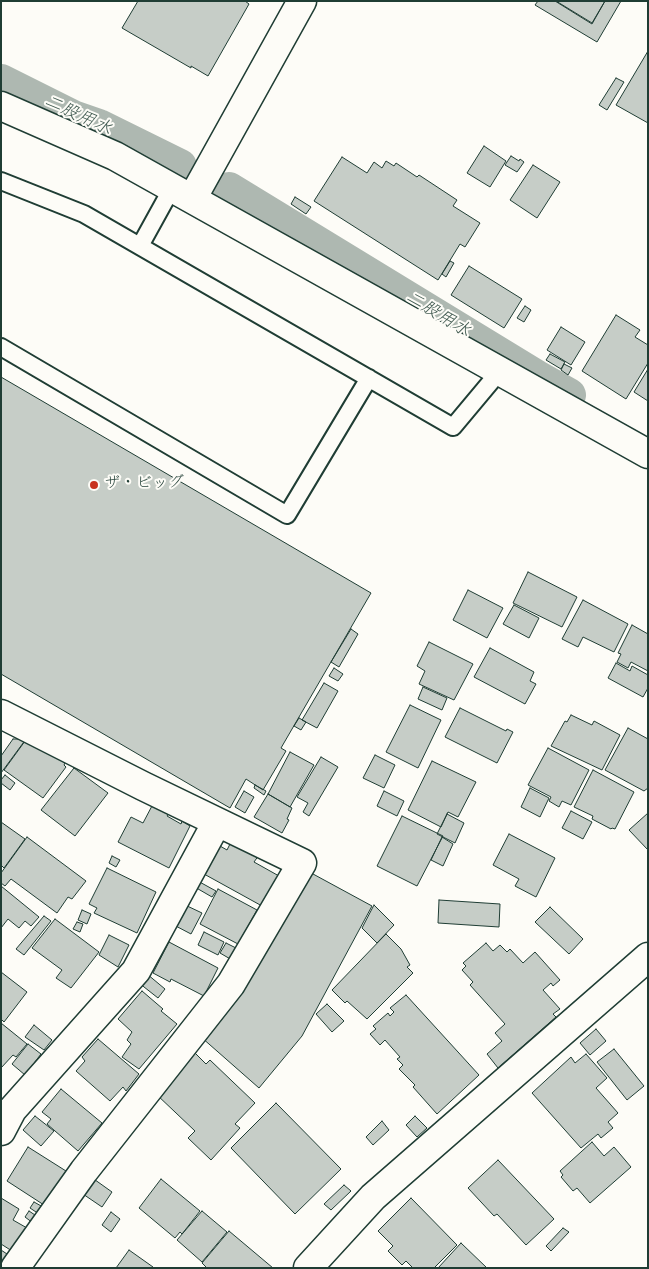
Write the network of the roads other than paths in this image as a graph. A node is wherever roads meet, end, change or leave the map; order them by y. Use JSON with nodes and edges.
{"nodes":[{"id":1,"x":302,"y":1,"type":"edge"},
{"id":2,"x":1,"y":106,"type":"edge"},
{"id":3,"x":1,"y":181,"type":"edge"},
{"id":4,"x":182,"y":193,"type":"junction"},
{"id":5,"x":140,"y":246,"type":"junction"},
{"id":6,"x":1,"y":347,"type":"edge"},
{"id":7,"x":499,"y":372,"type":"junction"},
{"id":8,"x":369,"y":378,"type":"junction"},
{"id":9,"x":648,"y":454,"type":"edge"},
{"id":10,"x":4,"y":721,"type":"edge"},
{"id":11,"x":217,"y":822,"type":"junction"},
{"id":12,"x":648,"y":958,"type":"edge"},
{"id":13,"x":5,"y":1115,"type":"edge"},
{"id":14,"x":15,"y":1268,"type":"edge"},
{"id":15,"x":308,"y":1268,"type":"edge"}],
"edges":[{"from":1,"to":4,"type":"street"},
{"from":2,"to":4,"type":"street"},
{"from":3,"to":5,"type":"lane"},
{"from":4,"to":5,"type":"lane"},
{"from":4,"to":7,"type":"street"},
{"from":5,"to":8,"type":"lane"},
{"from":6,"to":8,"type":"lane"},
{"from":7,"to":8,"type":"lane"},
{"from":7,"to":9,"type":"street"},
{"from":10,"to":11,"type":"street"},
{"from":11,"to":13,"type":"street"},
{"from":11,"to":14,"type":"street"},
{"from":12,"to":15,"type":"street"}]}
